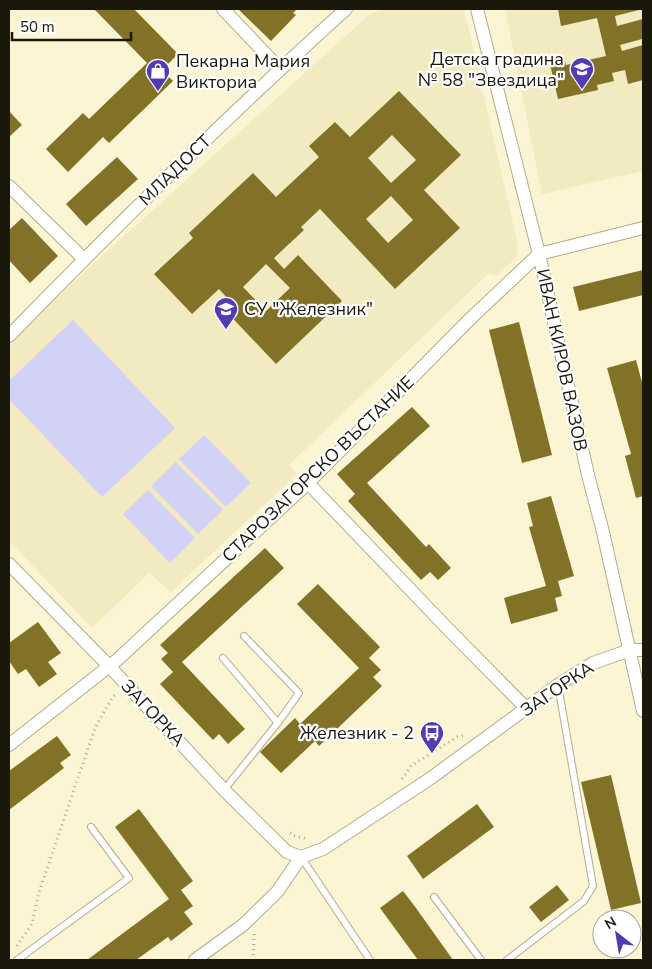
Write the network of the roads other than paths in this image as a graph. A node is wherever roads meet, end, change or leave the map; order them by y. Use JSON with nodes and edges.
{"nodes":[{"id":1,"x":223,"y":9,"type":"edge"},
{"id":2,"x":346,"y":9,"type":"edge"},
{"id":3,"x":477,"y":9,"type":"edge"},
{"id":4,"x":280,"y":69,"type":"junction"},
{"id":5,"x":9,"y":186,"type":"edge"},
{"id":6,"x":643,"y":228,"type":"edge"},
{"id":7,"x":539,"y":254,"type":"junction"},
{"id":8,"x":84,"y":259,"type":"junction"},
{"id":9,"x":9,"y":336,"type":"edge"},
{"id":10,"x":308,"y":483,"type":"junction"},
{"id":11,"x":9,"y":564,"type":"edge"},
{"id":12,"x":244,"y":636,"type":"dead end"},
{"id":13,"x":630,"y":650,"type":"junction"},
{"id":14,"x":643,"y":650,"type":"edge"},
{"id":15,"x":223,"y":658,"type":"dead end"},
{"id":16,"x":110,"y":667,"type":"junction"},
{"id":17,"x":558,"y":685,"type":"junction"},
{"id":18,"x":527,"y":709,"type":"junction"},
{"id":19,"x":643,"y":711,"type":"edge"},
{"id":20,"x":278,"y":723,"type":"junction"},
{"id":21,"x":9,"y":745,"type":"edge"},
{"id":22,"x":224,"y":790,"type":"junction"},
{"id":23,"x":90,"y":827,"type":"dead end"},
{"id":24,"x":301,"y":857,"type":"junction"},
{"id":25,"x":434,"y":897,"type":"dead end"},
{"id":26,"x":17,"y":960,"type":"edge"},
{"id":27,"x":195,"y":960,"type":"edge"},
{"id":28,"x":370,"y":960,"type":"edge"},
{"id":29,"x":482,"y":960,"type":"edge"},
{"id":30,"x":507,"y":960,"type":"edge"}],
"edges":[{"from":1,"to":4,"type":"street"},
{"from":2,"to":4,"type":"street","name":"МЛАДОСТ"},
{"from":3,"to":7,"type":"street","name":"ИВАН КИРОВ ВАЗОВ"},
{"from":4,"to":8,"type":"street","name":"МЛАДОСТ"},
{"from":5,"to":8,"type":"street"},
{"from":6,"to":7,"type":"street","name":"СТАРОЗАГОРСКО ВЪСТАНИЕ"},
{"from":7,"to":10,"type":"street","name":"СТАРОЗАГОРСКО ВЪСТАНИЕ"},
{"from":7,"to":13,"type":"street","name":"ИВАН КИРОВ ВАЗОВ"},
{"from":8,"to":9,"type":"street","name":"МЛАДОСТ"},
{"from":10,"to":16,"type":"street","name":"СТАРОЗАГОРСКО ВЪСТАНИЕ"},
{"from":10,"to":18,"type":"street"},
{"from":11,"to":16,"type":"street","name":"ЗАГОРКА"},
{"from":12,"to":20,"type":"lane"},
{"from":13,"to":14,"type":"street","name":"ЗАГОРКА"},
{"from":13,"to":17,"type":"street","name":"ЗАГОРКА"},
{"from":13,"to":19,"type":"street","name":"ИВАН КИРОВ ВАЗОВ"},
{"from":15,"to":20,"type":"lane"},
{"from":16,"to":21,"type":"street","name":"СТАРОЗАГОРСКО ВЪСТАНИЕ"},
{"from":16,"to":22,"type":"street","name":"ЗАГОРКА"},
{"from":17,"to":18,"type":"street","name":"ЗАГОРКА"},
{"from":17,"to":30,"type":"lane"},
{"from":18,"to":24,"type":"street","name":"ЗАГОРКА"},
{"from":20,"to":22,"type":"lane"},
{"from":22,"to":24,"type":"street","name":"ЗАГОРКА"},
{"from":23,"to":26,"type":"lane"},
{"from":24,"to":27,"type":"street"},
{"from":24,"to":28,"type":"lane"},
{"from":25,"to":29,"type":"lane"}]}
